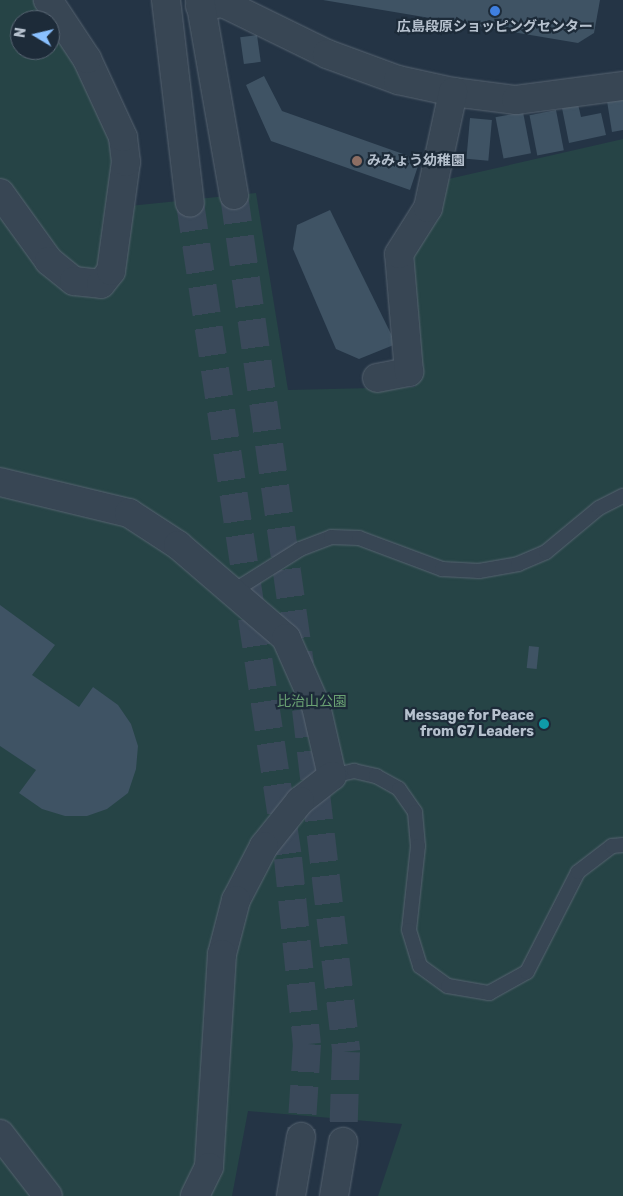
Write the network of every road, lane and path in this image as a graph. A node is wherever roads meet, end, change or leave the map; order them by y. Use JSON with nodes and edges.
{"nodes":[{"id":1,"x":48,"y":0,"type":"edge"},
{"id":2,"x":166,"y":0,"type":"edge"},
{"id":3,"x":200,"y":3,"type":"edge"},
{"id":4,"x":623,"y":86,"type":"edge"},
{"id":5,"x":452,"y":92,"type":"junction"},
{"id":6,"x":0,"y":193,"type":"edge"},
{"id":7,"x":234,"y":195,"type":"tunnel mouth"},
{"id":8,"x":190,"y":203,"type":"tunnel mouth"},
{"id":9,"x":377,"y":378,"type":"dead end"},
{"id":10,"x":0,"y":482,"type":"edge"},
{"id":11,"x":623,"y":496,"type":"edge"},
{"id":12,"x":235,"y":590,"type":"junction"},
{"id":13,"x":332,"y":776,"type":"junction"},
{"id":14,"x":623,"y":845,"type":"edge"},
{"id":15,"x":0,"y":1134,"type":"edge"},
{"id":16,"x":301,"y":1137,"type":"tunnel mouth"},
{"id":17,"x":343,"y":1142,"type":"tunnel mouth"},
{"id":18,"x":48,"y":1196,"type":"edge"},
{"id":19,"x":195,"y":1196,"type":"edge"},
{"id":20,"x":290,"y":1196,"type":"edge"},
{"id":21,"x":334,"y":1196,"type":"edge"}],
"edges":[{"from":1,"to":6,"type":"street"},
{"from":2,"to":8,"type":"street"},
{"from":3,"to":5,"type":"street"},
{"from":3,"to":7,"type":"street"},
{"from":4,"to":5,"type":"street"},
{"from":5,"to":9,"type":"street"},
{"from":10,"to":12,"type":"street"},
{"from":11,"to":12,"type":"lane"},
{"from":12,"to":13,"type":"street"},
{"from":13,"to":14,"type":"lane"},
{"from":13,"to":19,"type":"street"},
{"from":15,"to":18,"type":"street"},
{"from":16,"to":20,"type":"street"},
{"from":17,"to":21,"type":"street"}]}
